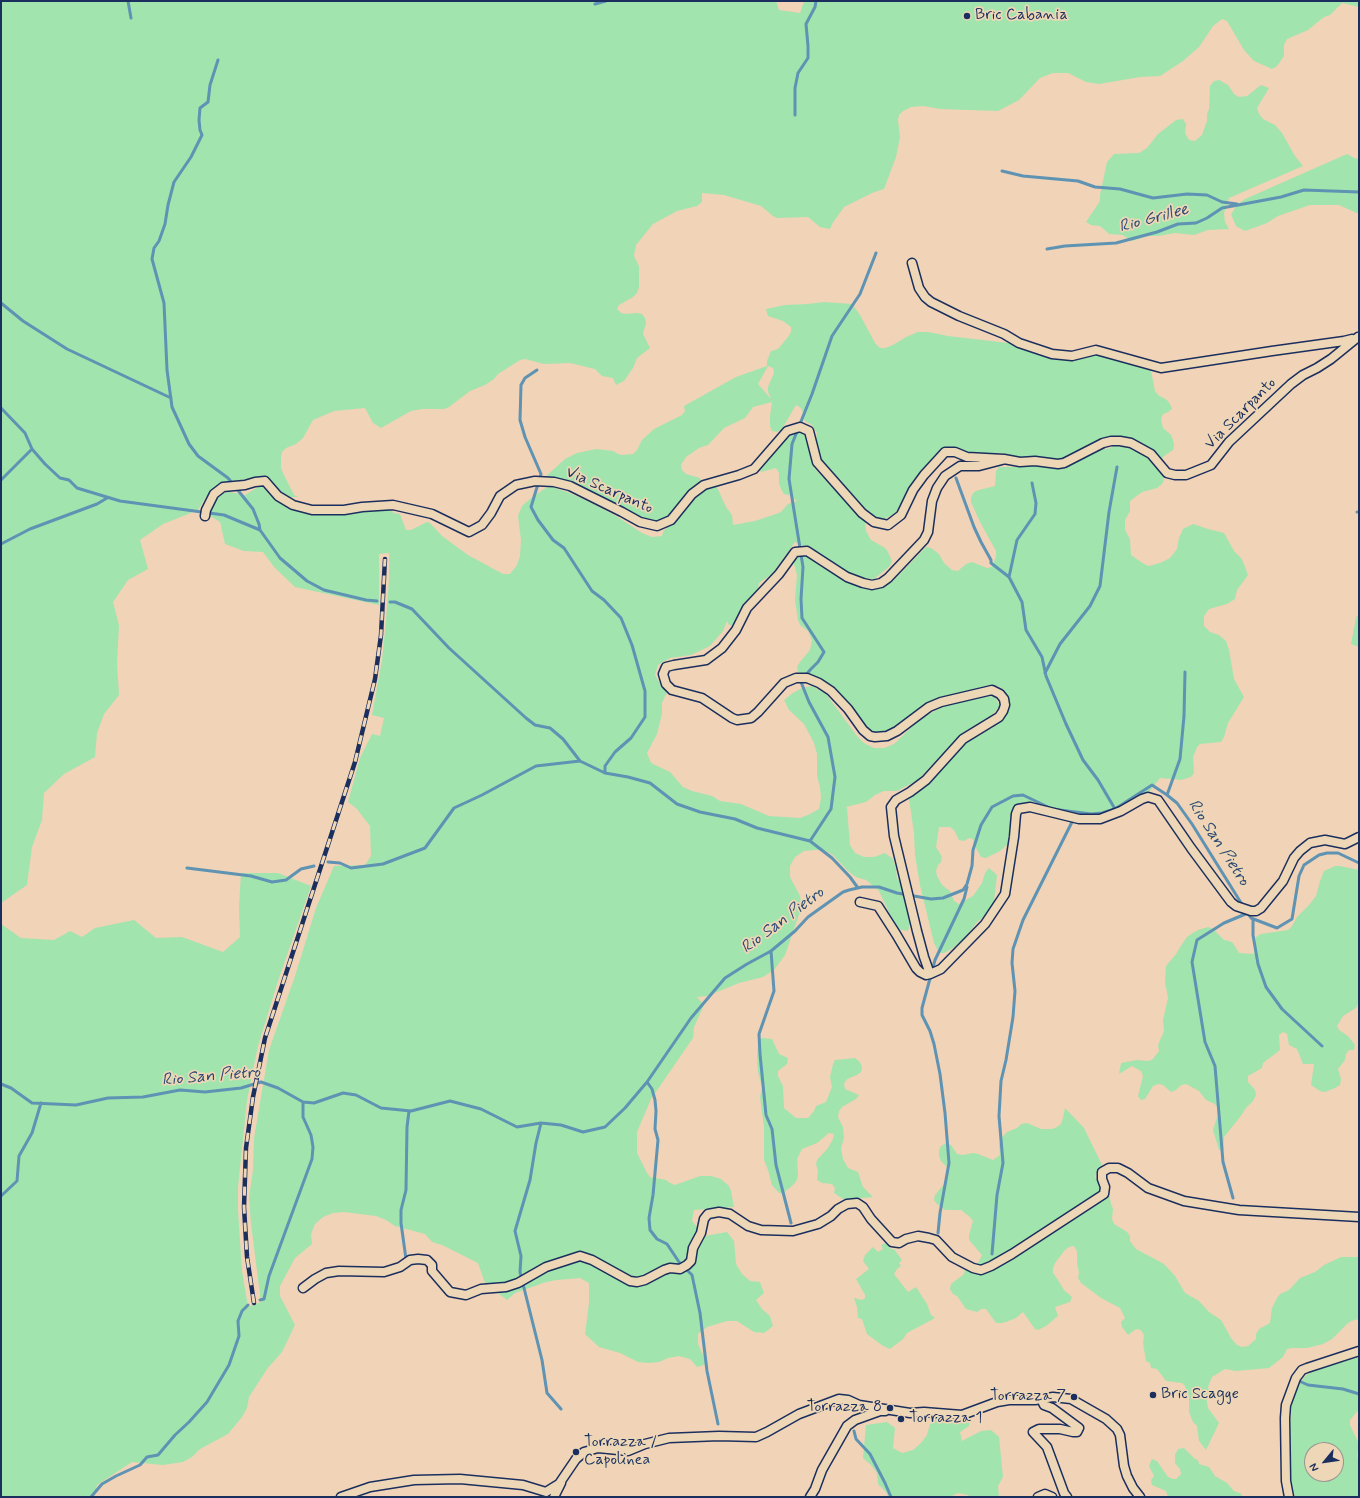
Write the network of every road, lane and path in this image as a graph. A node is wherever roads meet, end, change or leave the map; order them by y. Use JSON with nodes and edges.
{"nodes":[{"id":1,"x":912,"y":263,"type":"dead end"},
{"id":2,"x":1358,"y":337,"type":"edge"},
{"id":3,"x":1004,"y":459,"type":"junction"},
{"id":4,"x":205,"y":516,"type":"dead end"},
{"id":5,"x":1359,"y":837,"type":"edge"},
{"id":6,"x":860,"y":902,"type":"dead end"},
{"id":7,"x":930,"y":974,"type":"junction"},
{"id":8,"x":1359,"y":1217,"type":"edge"},
{"id":9,"x":304,"y":1288,"type":"dead end"},
{"id":10,"x":1359,"y":1352,"type":"edge"},
{"id":11,"x":1043,"y":1398,"type":"junction"},
{"id":12,"x":898,"y":1411,"type":"junction"},
{"id":13,"x":563,"y":1478,"type":"junction"},
{"id":14,"x":341,"y":1497,"type":"edge"},
{"id":15,"x":554,"y":1497,"type":"edge"},
{"id":16,"x":810,"y":1497,"type":"edge"},
{"id":17,"x":1038,"y":1497,"type":"edge"},
{"id":18,"x":1052,"y":1497,"type":"edge"},
{"id":19,"x":1067,"y":1497,"type":"edge"},
{"id":20,"x":1140,"y":1497,"type":"edge"},
{"id":21,"x":1289,"y":1497,"type":"edge"}],
"edges":[{"from":1,"to":2,"type":"street"},
{"from":2,"to":3,"type":"street","name":"Via Scarpanto"},
{"from":3,"to":4,"type":"street","name":"Via Scarpanto"},
{"from":3,"to":7,"type":"street","name":"Via Scarpanto"},
{"from":5,"to":7,"type":"street"},
{"from":6,"to":7,"type":"street"},
{"from":8,"to":9,"type":"street"},
{"from":10,"to":21,"type":"street"},
{"from":11,"to":12,"type":"street"},
{"from":11,"to":19,"type":"street"},
{"from":11,"to":20,"type":"street"},
{"from":12,"to":13,"type":"street"},
{"from":12,"to":16,"type":"street"},
{"from":13,"to":14,"type":"street"},
{"from":13,"to":15,"type":"street"},
{"from":17,"to":18,"type":"street"}]}
